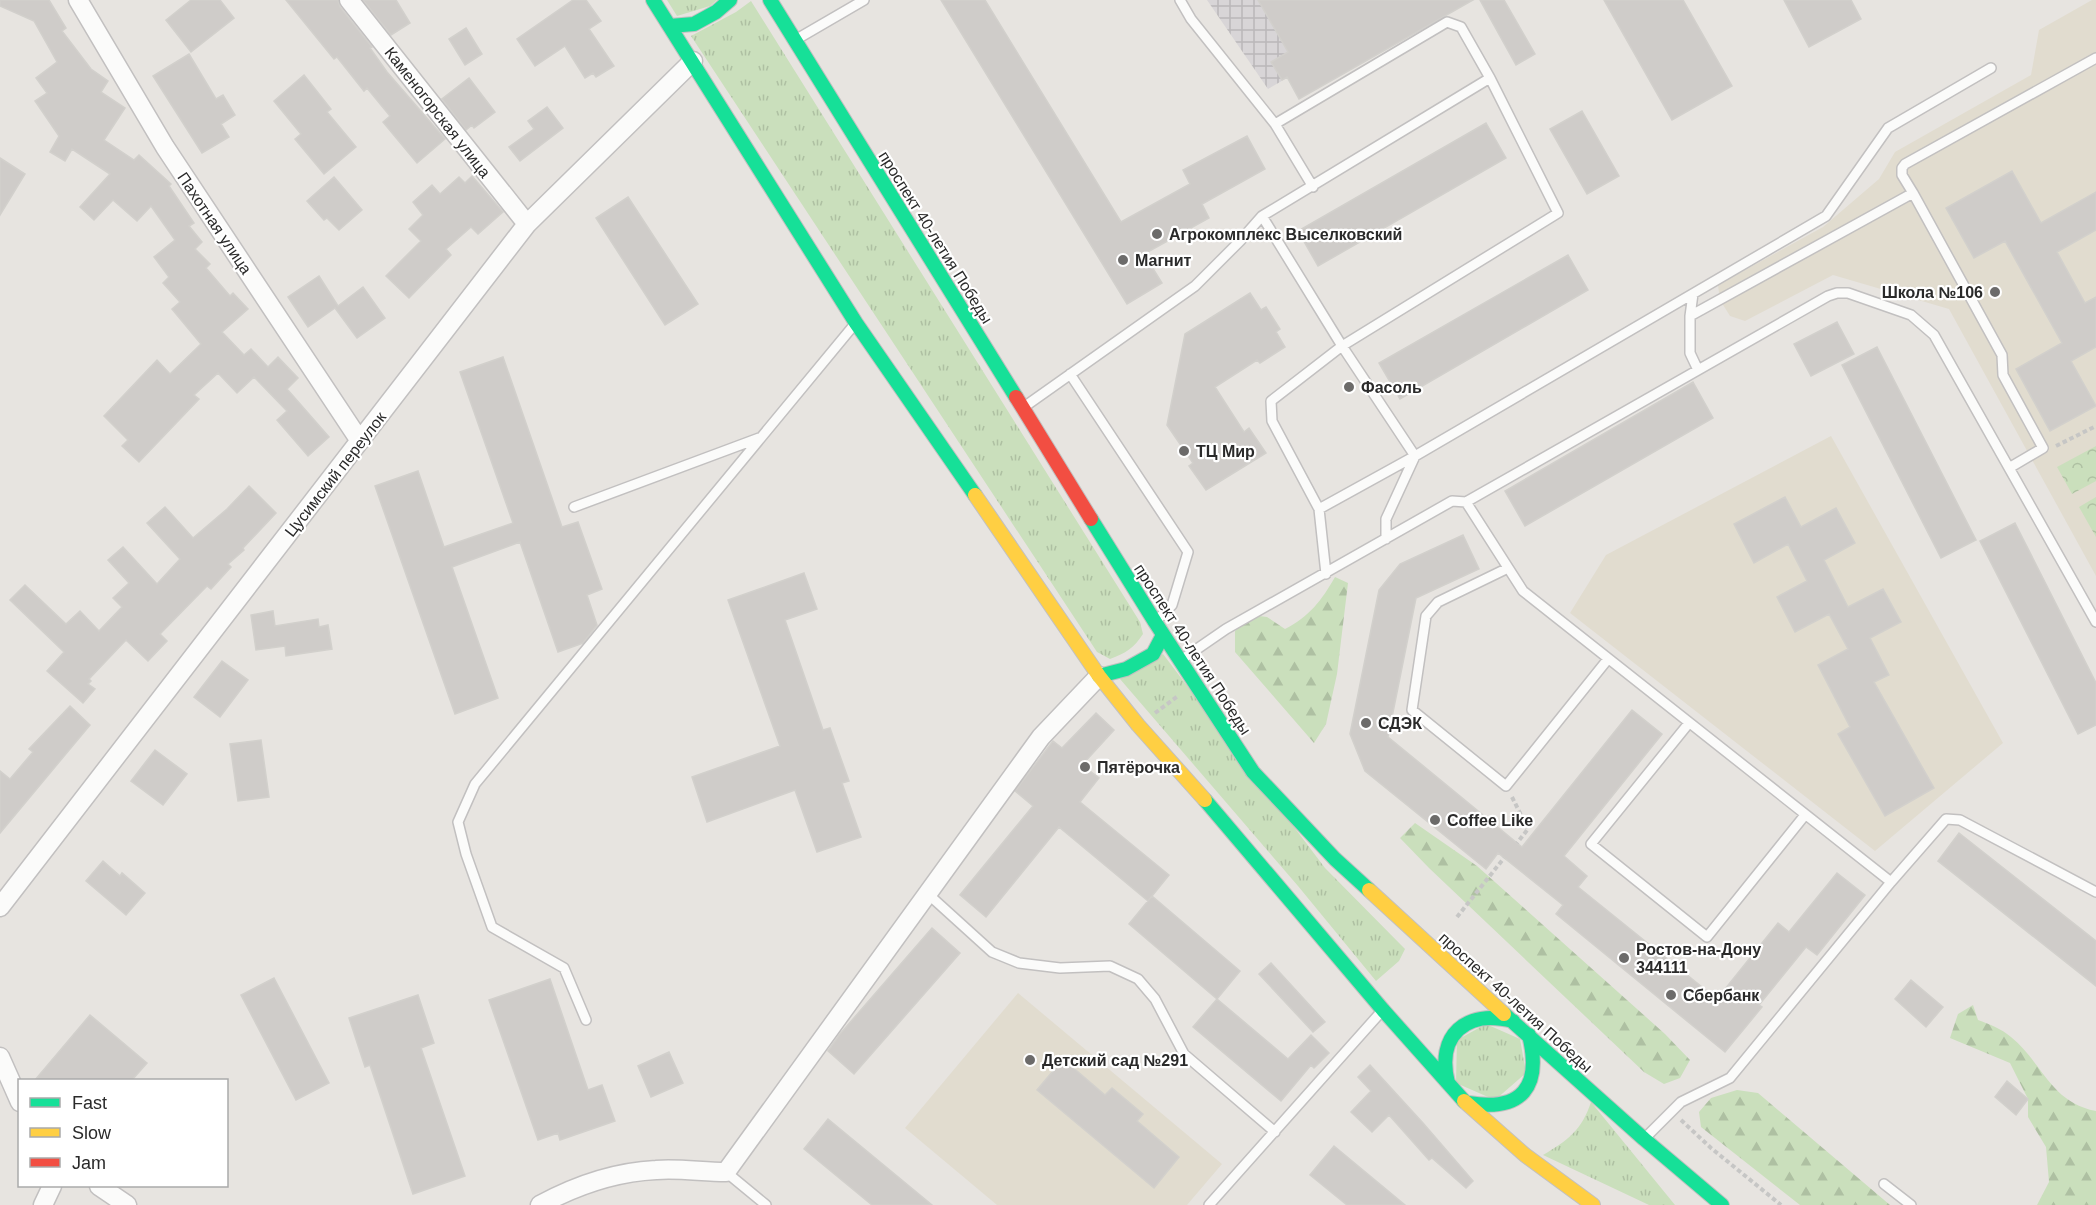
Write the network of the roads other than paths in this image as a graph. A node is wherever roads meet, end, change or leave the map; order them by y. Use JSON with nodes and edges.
{"nodes":[{"id":1,"x":78,"y":0,"type":"edge"},
{"id":2,"x":349,"y":0,"type":"edge"},
{"id":3,"x":653,"y":0,"type":"edge"},
{"id":4,"x":730,"y":0,"type":"edge"},
{"id":5,"x":770,"y":0,"type":"edge"},
{"id":6,"x":864,"y":0,"type":"edge"},
{"id":7,"x":1180,"y":0,"type":"edge"},
{"id":8,"x":670,"y":26,"type":"junction"},
{"id":9,"x":795,"y":41,"type":"junction"},
{"id":10,"x":2096,"y":58,"type":"edge"},
{"id":11,"x":693,"y":61,"type":"junction"},
{"id":12,"x":1990,"y":68,"type":"dead end"},
{"id":13,"x":1490,"y":78,"type":"junction"},
{"id":14,"x":1275,"y":124,"type":"junction"},
{"id":15,"x":1313,"y":187,"type":"junction"},
{"id":16,"x":1913,"y":193,"type":"junction"},
{"id":17,"x":1262,"y":216,"type":"junction"},
{"id":18,"x":527,"y":224,"type":"junction"},
{"id":19,"x":1693,"y":294,"type":"junction"},
{"id":20,"x":1690,"y":316,"type":"junction"},
{"id":21,"x":856,"y":323,"type":"junction"},
{"id":22,"x":1342,"y":346,"type":"junction"},
{"id":23,"x":1698,"y":370,"type":"junction"},
{"id":24,"x":1070,"y":374,"type":"junction"},
{"id":25,"x":1022,"y":408,"type":"junction"},
{"id":26,"x":761,"y":437,"type":"junction"},
{"id":27,"x":360,"y":441,"type":"junction"},
{"id":28,"x":1415,"y":456,"type":"junction"},
{"id":29,"x":2009,"y":468,"type":"junction"},
{"id":30,"x":1467,"y":502,"type":"junction"},
{"id":31,"x":574,"y":507,"type":"dead end"},
{"id":32,"x":1319,"y":509,"type":"junction"},
{"id":33,"x":1386,"y":539,"type":"junction"},
{"id":34,"x":1508,"y":568,"type":"junction"},
{"id":35,"x":1326,"y":574,"type":"junction"},
{"id":36,"x":1155,"y":622,"type":"junction"},
{"id":37,"x":2096,"y":622,"type":"edge"},
{"id":38,"x":1163,"y":635,"type":"junction"},
{"id":39,"x":1608,"y":659,"type":"junction"},
{"id":40,"x":1179,"y":662,"type":"junction"},
{"id":41,"x":1099,"y":676,"type":"junction"},
{"id":42,"x":1689,"y":723,"type":"junction"},
{"id":43,"x":1805,"y":815,"type":"junction"},
{"id":44,"x":1891,"y":882,"type":"junction"},
{"id":45,"x":2096,"y":892,"type":"edge"},
{"id":46,"x":927,"y":894,"type":"junction"},
{"id":47,"x":0,"y":907,"type":"edge"},
{"id":48,"x":1383,"y":1010,"type":"junction"},
{"id":49,"x":586,"y":1020,"type":"dead end"},
{"id":50,"x":1513,"y":1021,"type":"junction"},
{"id":51,"x":1529,"y":1035,"type":"junction"},
{"id":52,"x":0,"y":1057,"type":"edge"},
{"id":53,"x":1448,"y":1083,"type":"junction"},
{"id":54,"x":18,"y":1098,"type":"edge"},
{"id":55,"x":1468,"y":1103,"type":"junction"},
{"id":56,"x":1275,"y":1132,"type":"junction"},
{"id":57,"x":1644,"y":1139,"type":"junction"},
{"id":58,"x":726,"y":1172,"type":"junction"},
{"id":59,"x":1884,"y":1184,"type":"dead end"},
{"id":60,"x":51,"y":1187,"type":"edge"},
{"id":61,"x":102,"y":1187,"type":"edge"},
{"id":62,"x":43,"y":1205,"type":"edge"},
{"id":63,"x":127,"y":1205,"type":"edge"},
{"id":64,"x":540,"y":1205,"type":"edge"},
{"id":65,"x":766,"y":1205,"type":"edge"},
{"id":66,"x":1209,"y":1205,"type":"edge"},
{"id":67,"x":1593,"y":1205,"type":"edge"},
{"id":68,"x":1722,"y":1205,"type":"edge"},
{"id":69,"x":1911,"y":1205,"type":"edge"}],
"edges":[{"from":1,"to":27,"type":"street","name":"Пахотная улица"},
{"from":2,"to":18,"type":"street","name":"Каменогорская улица"},
{"from":3,"to":8,"type":"main road"},
{"from":4,"to":8,"type":"main road"},
{"from":5,"to":9,"type":"main road","name":"проспект 40-летия Победы"},
{"from":6,"to":9,"type":"lane"},
{"from":7,"to":14,"type":"lane"},
{"from":8,"to":11,"type":"main road"},
{"from":9,"to":25,"type":"main road","name":"проспект 40-летия Победы"},
{"from":10,"to":16,"type":"lane"},
{"from":11,"to":18,"type":"street","name":"Цусимский переулок"},
{"from":11,"to":21,"type":"main road"},
{"from":12,"to":19,"type":"lane"},
{"from":13,"to":14,"type":"lane"},
{"from":13,"to":15,"type":"lane"},
{"from":13,"to":22,"type":"lane"},
{"from":14,"to":15,"type":"lane"},
{"from":15,"to":17,"type":"lane"},
{"from":16,"to":20,"type":"lane"},
{"from":16,"to":29,"type":"lane"},
{"from":17,"to":22,"type":"lane"},
{"from":17,"to":24,"type":"lane"},
{"from":18,"to":27,"type":"street","name":"Цусимский переулок"},
{"from":19,"to":20,"type":"lane"},
{"from":19,"to":28,"type":"lane"},
{"from":20,"to":23,"type":"lane"},
{"from":21,"to":26,"type":"lane"},
{"from":21,"to":41,"type":"main road"},
{"from":22,"to":28,"type":"lane"},
{"from":22,"to":32,"type":"lane"},
{"from":23,"to":29,"type":"lane"},
{"from":23,"to":30,"type":"lane"},
{"from":24,"to":25,"type":"lane"},
{"from":24,"to":36,"type":"lane"},
{"from":25,"to":36,"type":"main road","name":"проспект 40-летия Победы"},
{"from":26,"to":31,"type":"lane"},
{"from":26,"to":49,"type":"lane"},
{"from":27,"to":47,"type":"street","name":"Цусимский переулок"},
{"from":28,"to":32,"type":"lane"},
{"from":28,"to":33,"type":"lane"},
{"from":29,"to":37,"type":"lane"},
{"from":30,"to":33,"type":"lane"},
{"from":30,"to":34,"type":"lane"},
{"from":32,"to":35,"type":"lane"},
{"from":33,"to":35,"type":"lane"},
{"from":34,"to":39,"type":"lane"},
{"from":34,"to":39,"type":"lane"},
{"from":35,"to":40,"type":"lane"},
{"from":36,"to":38,"type":"main road","name":"проспект 40-летия Победы"},
{"from":38,"to":40,"type":"main road","name":"проспект 40-летия Победы"},
{"from":38,"to":41,"type":"main road"},
{"from":39,"to":42,"type":"lane"},
{"from":40,"to":50,"type":"main road","name":"проспект 40-летия Победы"},
{"from":41,"to":46,"type":"street"},
{"from":41,"to":48,"type":"main road"},
{"from":42,"to":43,"type":"lane"},
{"from":42,"to":43,"type":"lane"},
{"from":43,"to":44,"type":"lane"},
{"from":44,"to":45,"type":"lane"},
{"from":44,"to":57,"type":"lane"},
{"from":46,"to":56,"type":"lane"},
{"from":46,"to":58,"type":"street"},
{"from":48,"to":53,"type":"main road"},
{"from":48,"to":56,"type":"lane"},
{"from":50,"to":51,"type":"main road","name":"проспект 40-летия Победы"},
{"from":50,"to":53,"type":"main road"},
{"from":51,"to":55,"type":"main road"},
{"from":51,"to":57,"type":"main road","name":"проспект 40-летия Победы"},
{"from":52,"to":54,"type":"street"},
{"from":53,"to":55,"type":"main road"},
{"from":55,"to":67,"type":"main road"},
{"from":56,"to":66,"type":"lane"},
{"from":57,"to":68,"type":"main road","name":"проспект 40-летия Победы"},
{"from":58,"to":64,"type":"street"},
{"from":58,"to":65,"type":"lane"},
{"from":59,"to":69,"type":"lane"},
{"from":60,"to":62,"type":"street"},
{"from":61,"to":63,"type":"street"}]}
